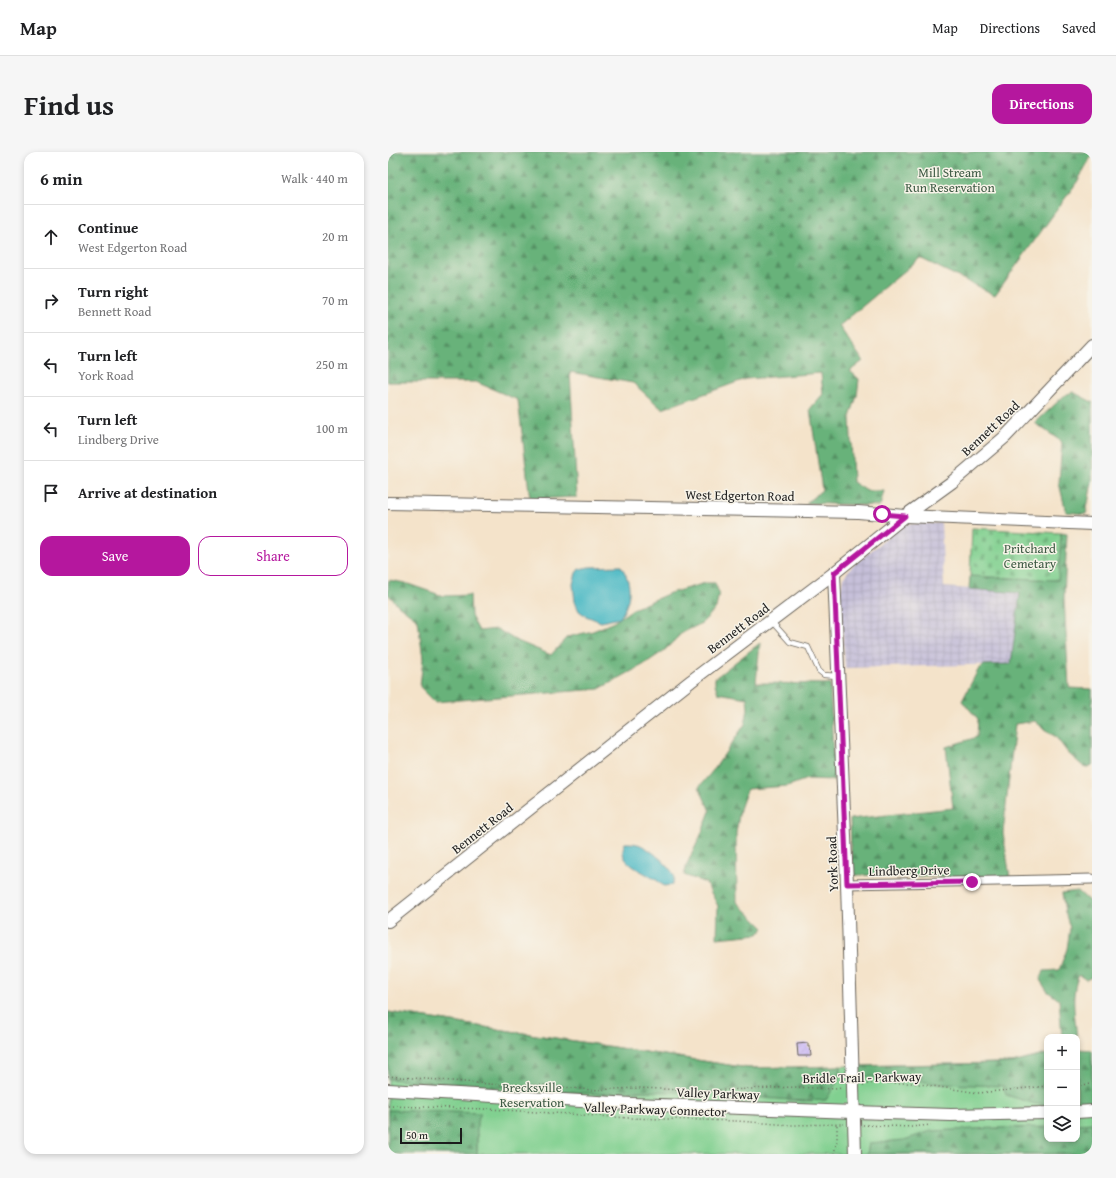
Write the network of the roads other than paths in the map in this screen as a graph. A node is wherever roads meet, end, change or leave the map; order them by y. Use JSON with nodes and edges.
{"nodes":[{"id":1,"x":1092,"y":345,"type":"edge"},
{"id":2,"x":388,"y":503,"type":"edge"},
{"id":3,"x":905,"y":516,"type":"junction"},
{"id":4,"x":1092,"y":524,"type":"edge"},
{"id":5,"x":834,"y":573,"type":"junction"},
{"id":6,"x":771,"y":620,"type":"junction"},
{"id":7,"x":838,"y":676,"type":"junction"},
{"id":8,"x":1092,"y":879,"type":"edge"},
{"id":9,"x":847,"y":884,"type":"junction"},
{"id":10,"x":388,"y":921,"type":"edge"},
{"id":11,"x":388,"y":1090,"type":"edge"},
{"id":12,"x":1092,"y":1111,"type":"edge"},
{"id":13,"x":1080,"y":1112,"type":"edge"},
{"id":14,"x":1044,"y":1113,"type":"edge"},
{"id":15,"x":851,"y":1118,"type":"junction"},
{"id":16,"x":855,"y":1154,"type":"edge"}],
"edges":[{"from":1,"to":3,"type":"street","name":"Bennett Road"},
{"from":2,"to":3,"type":"street","name":"West Edgerton Road"},
{"from":3,"to":4,"type":"street","name":"West Edgerton Road"},
{"from":3,"to":5,"type":"street","name":"Bennett Road"},
{"from":5,"to":6,"type":"street","name":"Bennett Road"},
{"from":5,"to":7,"type":"street","name":"York Road"},
{"from":6,"to":7,"type":"lane"},
{"from":6,"to":10,"type":"street","name":"Bennett Road"},
{"from":7,"to":9,"type":"street","name":"York Road"},
{"from":8,"to":9,"type":"street","name":"Lindberg Drive"},
{"from":9,"to":15,"type":"street","name":"York Road"},
{"from":11,"to":15,"type":"street","name":"Valley Parkway"},
{"from":12,"to":13,"type":"street"},
{"from":14,"to":15,"type":"street","name":"Valley Parkway"},
{"from":15,"to":16,"type":"street","name":"York Road"}]}
